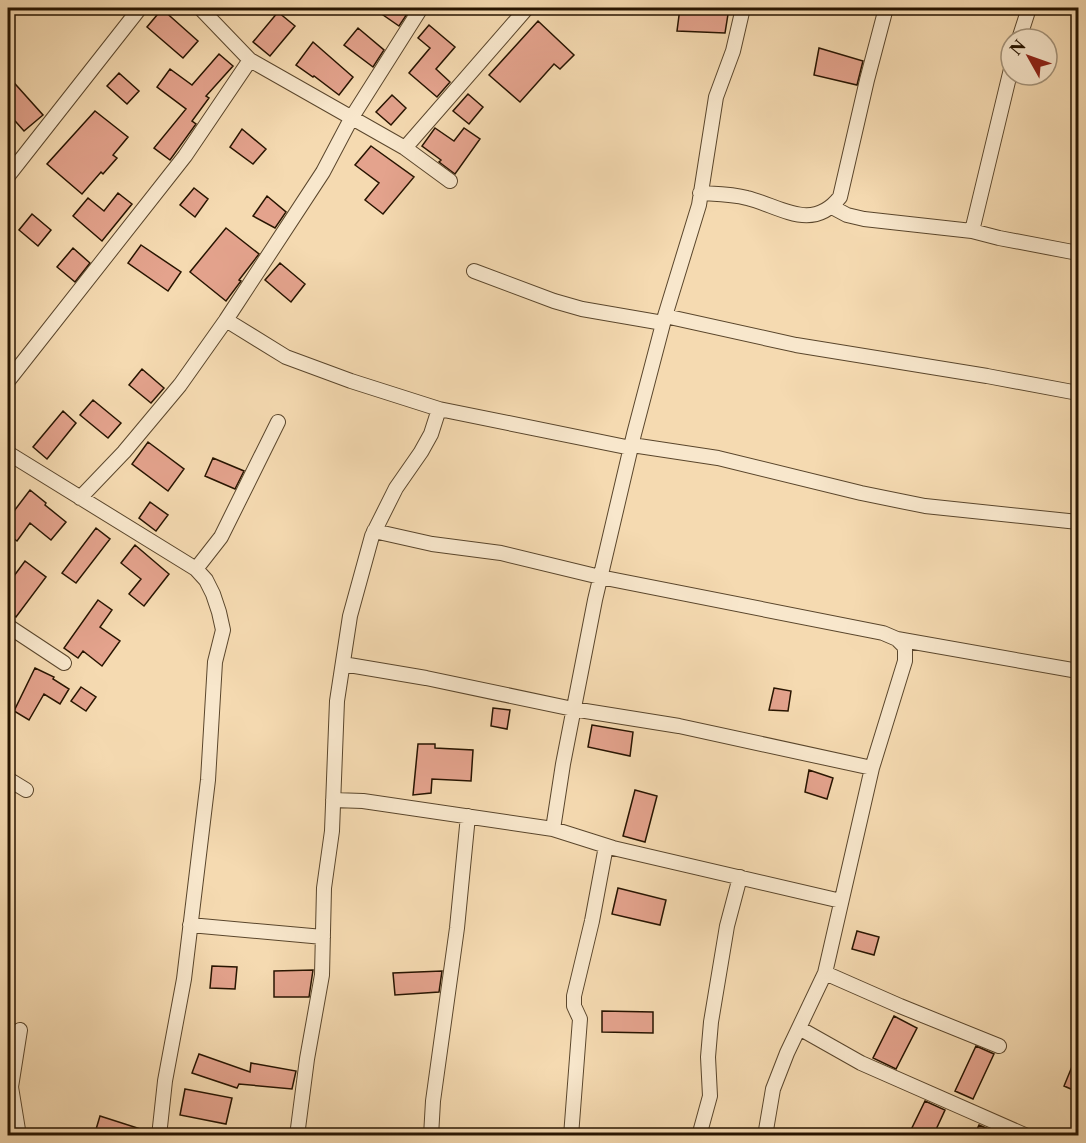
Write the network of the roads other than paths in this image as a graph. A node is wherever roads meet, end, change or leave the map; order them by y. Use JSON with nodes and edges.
{"nodes":[{"id":1,"x":140,"y":8,"type":"edge"},
{"id":2,"x":200,"y":8,"type":"edge"},
{"id":3,"x":421,"y":8,"type":"edge"},
{"id":4,"x":527,"y":8,"type":"edge"},
{"id":5,"x":743,"y":8,"type":"edge"},
{"id":6,"x":886,"y":8,"type":"edge"},
{"id":7,"x":1029,"y":8,"type":"edge"},
{"id":8,"x":1023,"y":27,"type":"edge"},
{"id":9,"x":250,"y":60,"type":"junction"},
{"id":10,"x":1007,"y":87,"type":"edge"},
{"id":11,"x":352,"y":117,"type":"junction"},
{"id":12,"x":405,"y":148,"type":"junction"},
{"id":13,"x":8,"y":176,"type":"edge"},
{"id":14,"x":450,"y":181,"type":"dead end"},
{"id":15,"x":700,"y":192,"type":"junction"},
{"id":16,"x":832,"y":207,"type":"junction"},
{"id":17,"x":972,"y":231,"type":"junction"},
{"id":18,"x":1078,"y":253,"type":"edge"},
{"id":19,"x":474,"y":271,"type":"dead end"},
{"id":20,"x":226,"y":320,"type":"junction"},
{"id":21,"x":664,"y":320,"type":"junction"},
{"id":22,"x":8,"y":381,"type":"edge"},
{"id":23,"x":1078,"y":393,"type":"edge"},
{"id":24,"x":440,"y":409,"type":"junction"},
{"id":25,"x":278,"y":422,"type":"dead end"},
{"id":26,"x":631,"y":446,"type":"junction"},
{"id":27,"x":8,"y":453,"type":"edge"},
{"id":28,"x":80,"y":498,"type":"junction"},
{"id":29,"x":1078,"y":522,"type":"edge"},
{"id":30,"x":374,"y":531,"type":"junction"},
{"id":31,"x":196,"y":569,"type":"junction"},
{"id":32,"x":600,"y":577,"type":"junction"},
{"id":33,"x":8,"y":626,"type":"edge"},
{"id":34,"x":897,"y":639,"type":"junction"},
{"id":35,"x":64,"y":663,"type":"dead end"},
{"id":36,"x":343,"y":664,"type":"junction"},
{"id":37,"x":1078,"y":670,"type":"edge"},
{"id":38,"x":573,"y":710,"type":"junction"},
{"id":39,"x":872,"y":768,"type":"junction"},
{"id":40,"x":8,"y":779,"type":"edge"},
{"id":41,"x":26,"y":790,"type":"dead end"},
{"id":42,"x":333,"y":800,"type":"junction"},
{"id":43,"x":468,"y":816,"type":"junction"},
{"id":44,"x":553,"y":829,"type":"junction"},
{"id":45,"x":606,"y":846,"type":"junction"},
{"id":46,"x":740,"y":877,"type":"junction"},
{"id":47,"x":841,"y":901,"type":"junction"},
{"id":48,"x":190,"y":925,"type":"junction"},
{"id":49,"x":323,"y":937,"type":"junction"},
{"id":50,"x":825,"y":973,"type":"junction"},
{"id":51,"x":799,"y":1028,"type":"junction"},
{"id":52,"x":20,"y":1030,"type":"dead end"},
{"id":53,"x":999,"y":1046,"type":"dead end"},
{"id":54,"x":20,"y":1136,"type":"edge"},
{"id":55,"x":159,"y":1136,"type":"edge"},
{"id":56,"x":297,"y":1136,"type":"edge"},
{"id":57,"x":431,"y":1136,"type":"edge"},
{"id":58,"x":571,"y":1136,"type":"edge"},
{"id":59,"x":699,"y":1136,"type":"edge"},
{"id":60,"x":765,"y":1136,"type":"edge"},
{"id":61,"x":1027,"y":1136,"type":"edge"}],
"edges":[{"from":1,"to":13,"type":"street"},
{"from":2,"to":9,"type":"street"},
{"from":3,"to":11,"type":"street"},
{"from":4,"to":12,"type":"street"},
{"from":5,"to":15,"type":"street"},
{"from":6,"to":16,"type":"street"},
{"from":7,"to":8,"type":"street"},
{"from":9,"to":11,"type":"street"},
{"from":9,"to":22,"type":"street"},
{"from":10,"to":17,"type":"street"},
{"from":11,"to":12,"type":"street"},
{"from":11,"to":20,"type":"street"},
{"from":12,"to":14,"type":"street"},
{"from":15,"to":16,"type":"street"},
{"from":15,"to":21,"type":"street"},
{"from":16,"to":17,"type":"street"},
{"from":17,"to":18,"type":"street"},
{"from":19,"to":21,"type":"street"},
{"from":20,"to":24,"type":"street"},
{"from":20,"to":28,"type":"street"},
{"from":21,"to":23,"type":"street"},
{"from":21,"to":26,"type":"street"},
{"from":24,"to":26,"type":"street"},
{"from":24,"to":30,"type":"street"},
{"from":25,"to":31,"type":"street"},
{"from":26,"to":29,"type":"street"},
{"from":26,"to":32,"type":"street"},
{"from":27,"to":28,"type":"street"},
{"from":28,"to":31,"type":"street"},
{"from":30,"to":32,"type":"street"},
{"from":30,"to":36,"type":"street"},
{"from":31,"to":48,"type":"street"},
{"from":32,"to":34,"type":"street"},
{"from":32,"to":38,"type":"street"},
{"from":33,"to":35,"type":"street"},
{"from":34,"to":37,"type":"street"},
{"from":34,"to":39,"type":"street"},
{"from":36,"to":38,"type":"street"},
{"from":36,"to":42,"type":"street"},
{"from":38,"to":39,"type":"street"},
{"from":38,"to":44,"type":"street"},
{"from":39,"to":47,"type":"street"},
{"from":40,"to":41,"type":"street"},
{"from":42,"to":43,"type":"street"},
{"from":42,"to":49,"type":"street"},
{"from":43,"to":44,"type":"street"},
{"from":43,"to":57,"type":"street"},
{"from":44,"to":45,"type":"street"},
{"from":45,"to":46,"type":"street"},
{"from":45,"to":58,"type":"street"},
{"from":46,"to":47,"type":"street"},
{"from":46,"to":59,"type":"street"},
{"from":47,"to":50,"type":"street"},
{"from":48,"to":49,"type":"street"},
{"from":48,"to":55,"type":"street"},
{"from":49,"to":56,"type":"street"},
{"from":50,"to":51,"type":"street"},
{"from":50,"to":53,"type":"street"},
{"from":51,"to":60,"type":"street"},
{"from":51,"to":61,"type":"street"},
{"from":52,"to":54,"type":"street"}]}
